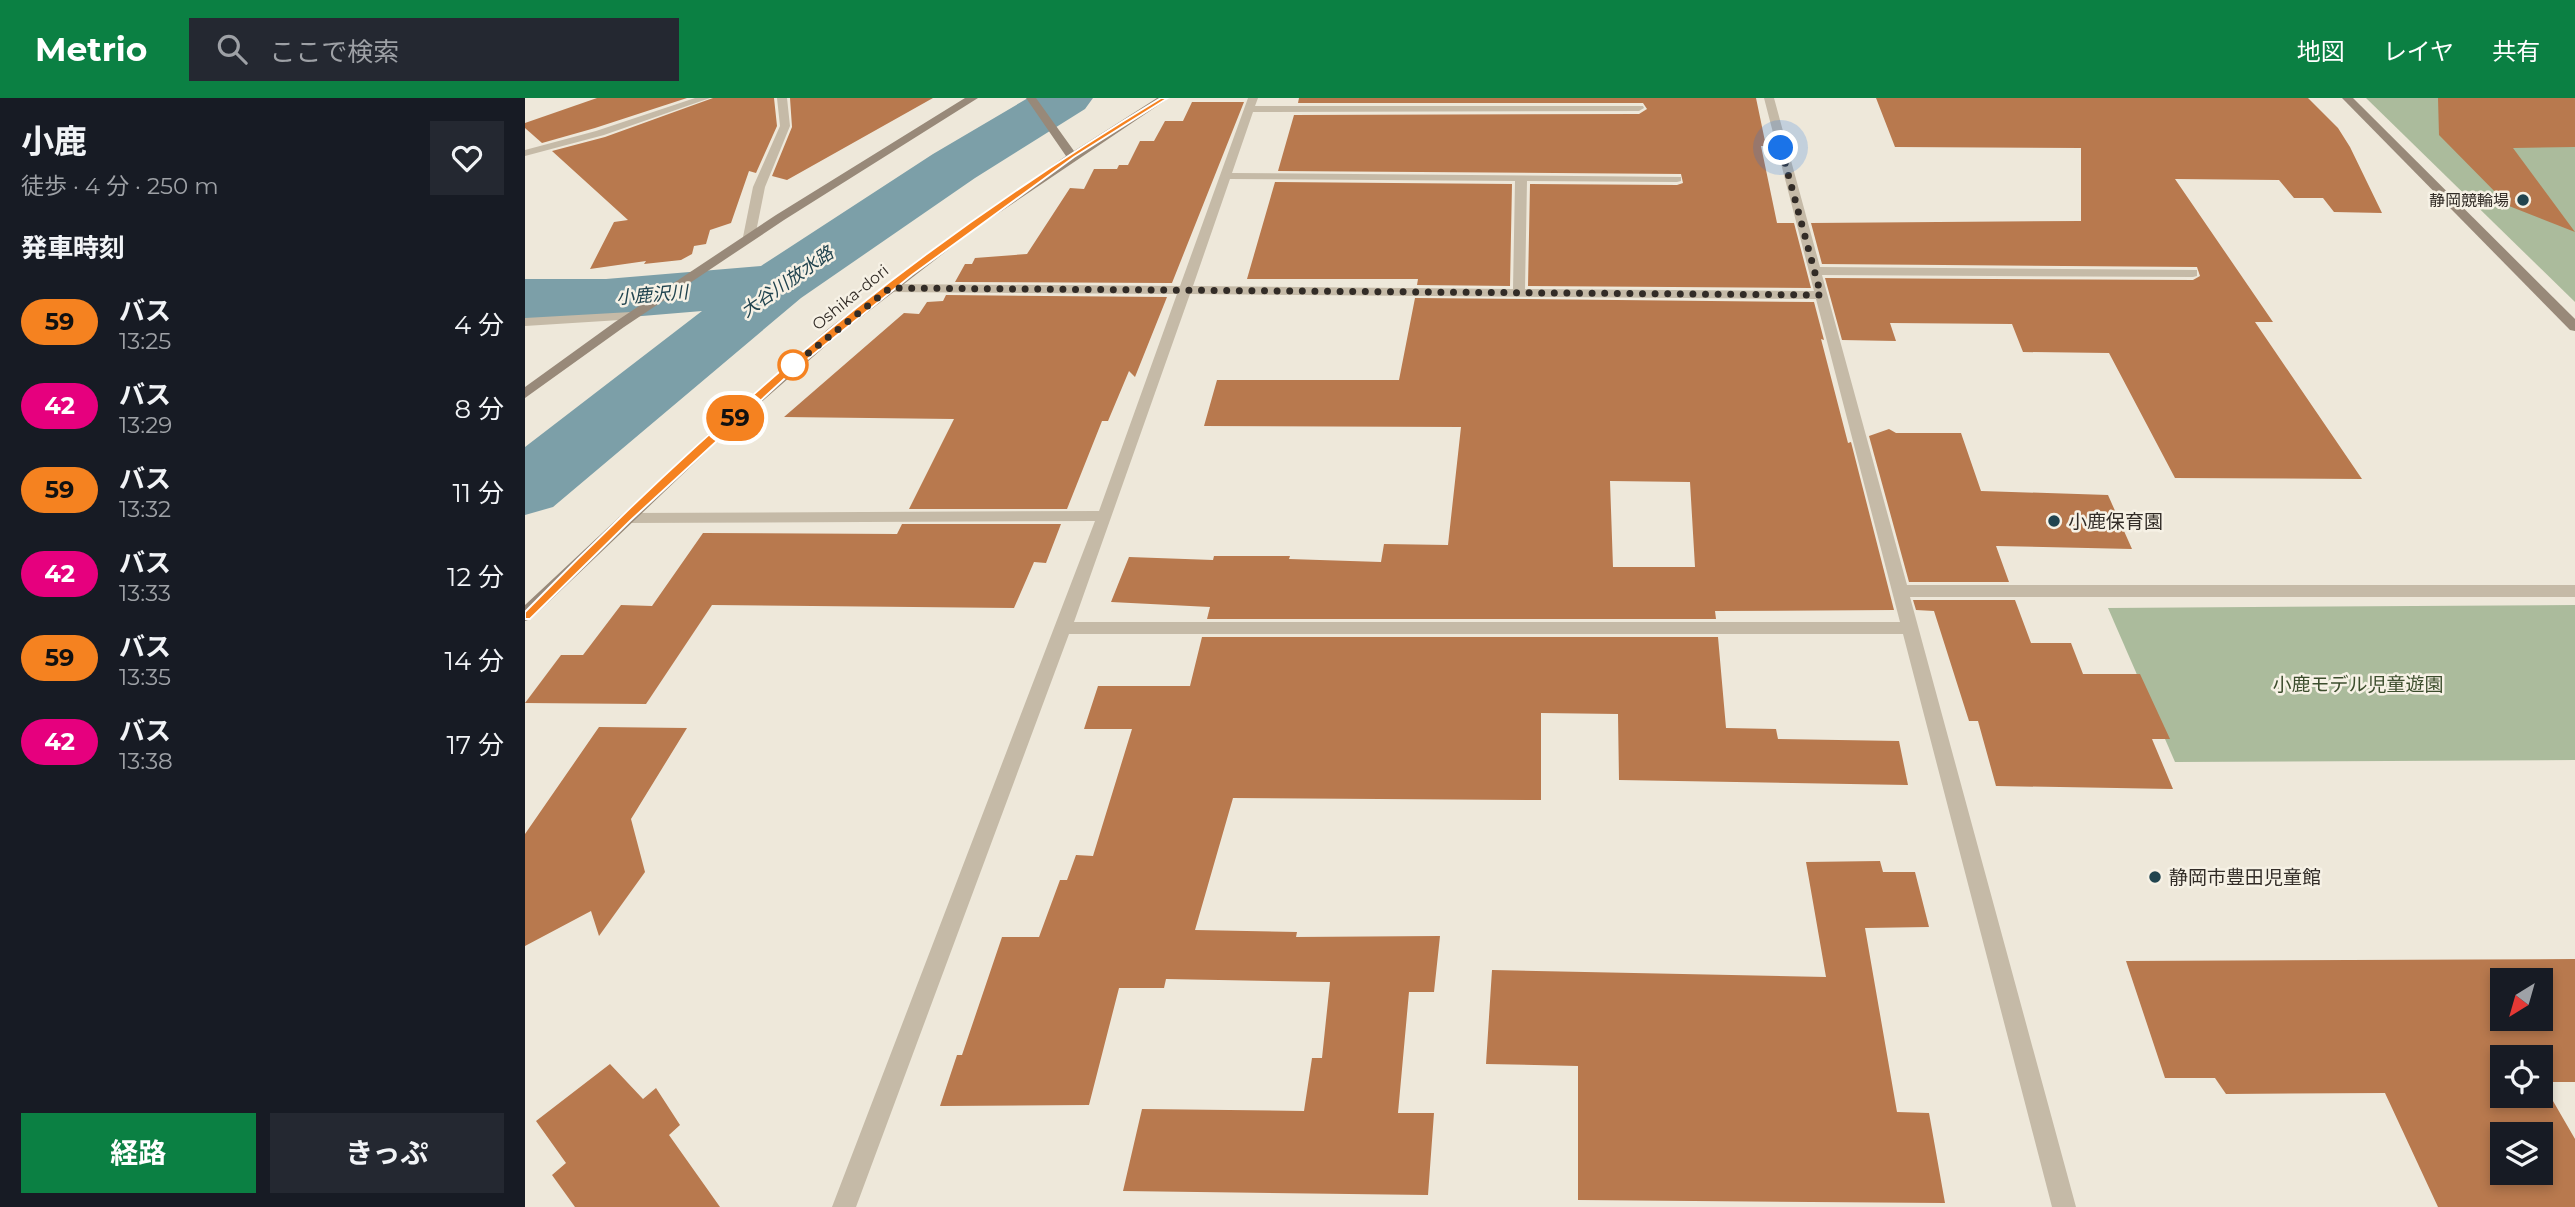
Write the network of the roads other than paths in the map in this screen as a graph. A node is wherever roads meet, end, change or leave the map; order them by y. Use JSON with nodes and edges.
{"nodes":[{"id":1,"x":705,"y":98,"type":"edge"},
{"id":2,"x":782,"y":98,"type":"edge"},
{"id":3,"x":973,"y":98,"type":"edge"},
{"id":4,"x":1031,"y":98,"type":"edge"},
{"id":5,"x":1164,"y":98,"type":"edge"},
{"id":6,"x":1769,"y":98,"type":"edge"},
{"id":7,"x":2347,"y":98,"type":"edge"},
{"id":8,"x":1251,"y":103,"type":"edge"},
{"id":9,"x":1582,"y":103,"type":"edge"},
{"id":10,"x":1639,"y":108,"type":"dead end"},
{"id":11,"x":525,"y":153,"type":"edge"},
{"id":12,"x":1071,"y":155,"type":"junction"},
{"id":13,"x":1225,"y":176,"type":"junction"},
{"id":14,"x":1521,"y":178,"type":"junction"},
{"id":15,"x":1677,"y":178,"type":"dead end"},
{"id":16,"x":749,"y":237,"type":"junction"},
{"id":17,"x":1814,"y":271,"type":"junction"},
{"id":18,"x":2193,"y":273,"type":"dead end"},
{"id":19,"x":890,"y":288,"type":"junction"},
{"id":20,"x":1184,"y":292,"type":"junction"},
{"id":21,"x":1519,"y":293,"type":"junction"},
{"id":22,"x":1821,"y":295,"type":"junction"},
{"id":23,"x":631,"y":316,"type":"junction"},
{"id":24,"x":525,"y":323,"type":"edge"},
{"id":25,"x":2575,"y":327,"type":"edge"},
{"id":26,"x":525,"y":394,"type":"edge"},
{"id":27,"x":1105,"y":516,"type":"junction"},
{"id":28,"x":626,"y":518,"type":"junction"},
{"id":29,"x":1900,"y":591,"type":"junction"},
{"id":30,"x":2575,"y":591,"type":"edge"},
{"id":31,"x":525,"y":615,"type":"edge"},
{"id":32,"x":1063,"y":628,"type":"junction"},
{"id":33,"x":1909,"y":628,"type":"junction"},
{"id":34,"x":844,"y":1207,"type":"edge"},
{"id":35,"x":2064,"y":1207,"type":"edge"}],
"edges":[{"from":1,"to":11,"type":"street"},
{"from":2,"to":16,"type":"street"},
{"from":3,"to":16,"type":"street"},
{"from":4,"to":12,"type":"street"},
{"from":5,"to":12,"type":"street","name":"Oshika-dori"},
{"from":6,"to":17,"type":"street"},
{"from":7,"to":25,"type":"street"},
{"from":8,"to":9,"type":"street"},
{"from":8,"to":13,"type":"street"},
{"from":9,"to":10,"type":"street"},
{"from":12,"to":19,"type":"street","name":"Oshika-dori"},
{"from":13,"to":14,"type":"street"},
{"from":13,"to":20,"type":"street"},
{"from":14,"to":15,"type":"street"},
{"from":14,"to":21,"type":"street"},
{"from":16,"to":23,"type":"street"},
{"from":17,"to":18,"type":"street"},
{"from":17,"to":22,"type":"street"},
{"from":19,"to":20,"type":"street"},
{"from":19,"to":28,"type":"street","name":"Oshika-dori"},
{"from":20,"to":21,"type":"street"},
{"from":20,"to":27,"type":"street"},
{"from":21,"to":22,"type":"street"},
{"from":22,"to":29,"type":"street"},
{"from":23,"to":24,"type":"street"},
{"from":23,"to":26,"type":"street"},
{"from":27,"to":28,"type":"street"},
{"from":27,"to":32,"type":"street"},
{"from":28,"to":31,"type":"street","name":"Oshika-dori"},
{"from":29,"to":30,"type":"street"},
{"from":29,"to":33,"type":"street"},
{"from":32,"to":33,"type":"street"},
{"from":32,"to":34,"type":"street"},
{"from":33,"to":35,"type":"street"}]}
